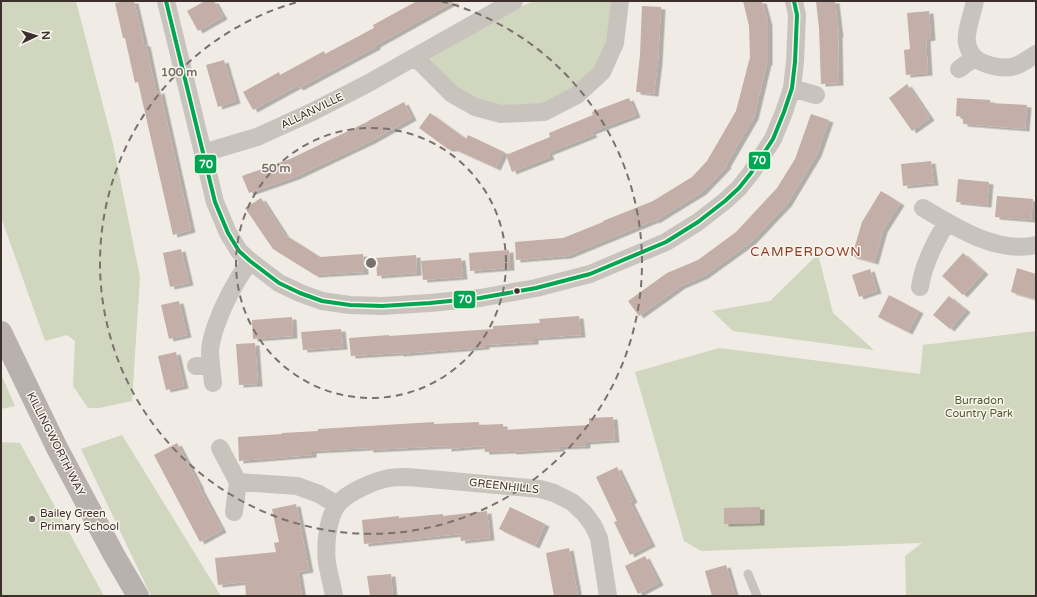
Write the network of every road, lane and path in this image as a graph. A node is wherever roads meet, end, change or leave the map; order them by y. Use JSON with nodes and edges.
{"nodes":[{"id":1,"x":166,"y":1,"type":"edge"},
{"id":2,"x":620,"y":1,"type":"edge"},
{"id":3,"x":794,"y":1,"type":"edge"},
{"id":4,"x":975,"y":1,"type":"edge"},
{"id":5,"x":510,"y":2,"type":"edge"},
{"id":6,"x":1036,"y":54,"type":"edge"},
{"id":7,"x":415,"y":56,"type":"junction"},
{"id":8,"x":974,"y":58,"type":"junction"},
{"id":9,"x":959,"y":69,"type":"dead end"},
{"id":10,"x":792,"y":88,"type":"junction"},
{"id":11,"x":816,"y":95,"type":"dead end"},
{"id":12,"x":203,"y":153,"type":"junction"},
{"id":13,"x":923,"y":208,"type":"dead end"},
{"id":14,"x":948,"y":222,"type":"junction"},
{"id":15,"x":1036,"y":245,"type":"edge"},
{"id":16,"x":250,"y":261,"type":"junction"},
{"id":17,"x":920,"y":287,"type":"dead end"},
{"id":18,"x":1,"y":332,"type":"edge"},
{"id":19,"x":213,"y":383,"type":"dead end"},
{"id":20,"x":220,"y":448,"type":"dead end"},
{"id":21,"x":238,"y":482,"type":"junction"},
{"id":22,"x":337,"y":505,"type":"junction"},
{"id":23,"x":234,"y":512,"type":"dead end"},
{"id":24,"x":748,"y":574,"type":"dead end"},
{"id":25,"x":138,"y":596,"type":"edge"},
{"id":26,"x":334,"y":596,"type":"edge"},
{"id":27,"x":608,"y":596,"type":"edge"},
{"id":28,"x":757,"y":596,"type":"edge"}],
"edges":[{"from":1,"to":12,"type":"street"},
{"from":2,"to":7,"type":"street"},
{"from":3,"to":10,"type":"street"},
{"from":4,"to":8,"type":"street"},
{"from":5,"to":7,"type":"street","name":"ALLANVILLE"},
{"from":6,"to":8,"type":"street"},
{"from":7,"to":12,"type":"street","name":"ALLANVILLE"},
{"from":8,"to":9,"type":"street"},
{"from":10,"to":11,"type":"street"},
{"from":10,"to":16,"type":"street"},
{"from":12,"to":16,"type":"street"},
{"from":13,"to":14,"type":"street"},
{"from":14,"to":15,"type":"street"},
{"from":14,"to":17,"type":"street"},
{"from":16,"to":19,"type":"street"},
{"from":18,"to":25,"type":"main road","name":"KILLINGWORTH WAY"},
{"from":20,"to":21,"type":"street"},
{"from":21,"to":22,"type":"street"},
{"from":21,"to":23,"type":"street"},
{"from":22,"to":26,"type":"street"},
{"from":22,"to":27,"type":"street","name":"GREENHILLS"},
{"from":24,"to":28,"type":"lane"}]}
